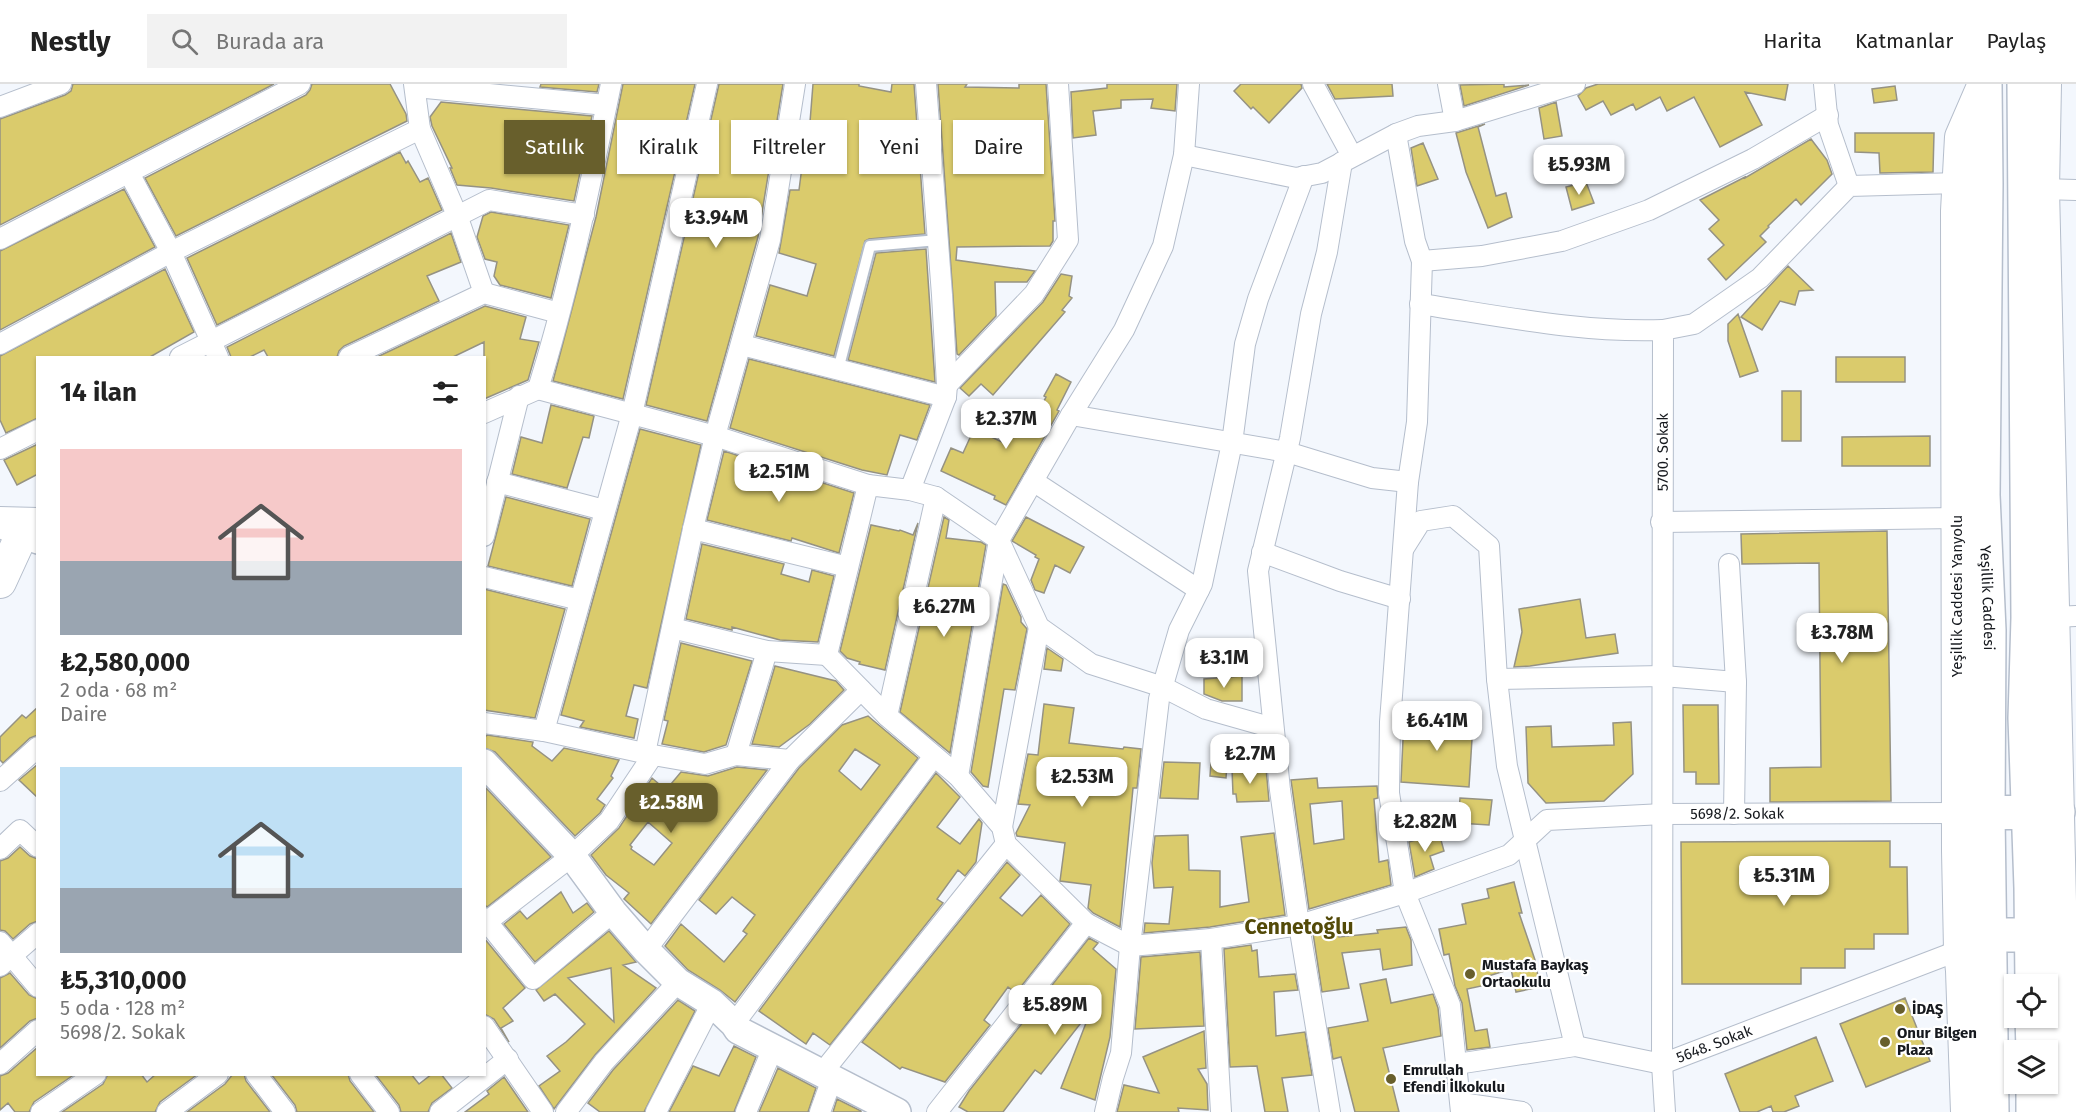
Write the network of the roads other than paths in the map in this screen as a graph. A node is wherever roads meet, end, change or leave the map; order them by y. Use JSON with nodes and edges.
{"nodes":[{"id":1,"x":61,"y":84,"type":"edge"},
{"id":2,"x":300,"y":84,"type":"edge"},
{"id":3,"x":611,"y":84,"type":"edge"},
{"id":4,"x":707,"y":84,"type":"edge"},
{"id":5,"x":795,"y":84,"type":"edge"},
{"id":6,"x":926,"y":84,"type":"edge"},
{"id":7,"x":1058,"y":84,"type":"edge"},
{"id":8,"x":1189,"y":84,"type":"edge"},
{"id":9,"x":1313,"y":84,"type":"edge"},
{"id":10,"x":1448,"y":84,"type":"edge"},
{"id":11,"x":1824,"y":84,"type":"edge"},
{"id":12,"x":1984,"y":84,"type":"edge"},
{"id":13,"x":2024,"y":84,"type":"edge"},
{"id":14,"x":2045,"y":84,"type":"edge"},
{"id":15,"x":415,"y":85,"type":"edge"},
{"id":16,"x":1569,"y":85,"type":"edge"},
{"id":17,"x":531,"y":90,"type":"edge"},
{"id":18,"x":606,"y":105,"type":"junction"},
{"id":19,"x":0,"y":107,"type":"edge"},
{"id":20,"x":1828,"y":114,"type":"junction"},
{"id":21,"x":1455,"y":121,"type":"junction"},
{"id":22,"x":420,"y":129,"type":"junction"},
{"id":23,"x":1396,"y":134,"type":"junction"},
{"id":24,"x":1184,"y":155,"type":"junction"},
{"id":25,"x":1347,"y":159,"type":"junction"},
{"id":26,"x":129,"y":173,"type":"junction"},
{"id":27,"x":1304,"y":176,"type":"junction"},
{"id":28,"x":1959,"y":183,"type":"junction"},
{"id":29,"x":1849,"y":186,"type":"junction"},
{"id":30,"x":2043,"y":189,"type":"junction"},
{"id":31,"x":2076,"y":190,"type":"edge"},
{"id":32,"x":457,"y":215,"type":"junction"},
{"id":33,"x":584,"y":215,"type":"junction"},
{"id":34,"x":0,"y":239,"type":"edge"},
{"id":35,"x":938,"y":240,"type":"junction"},
{"id":36,"x":171,"y":252,"type":"junction"},
{"id":37,"x":1422,"y":261,"type":"junction"},
{"id":38,"x":484,"y":292,"type":"junction"},
{"id":39,"x":1420,"y":304,"type":"junction"},
{"id":40,"x":559,"y":313,"type":"junction"},
{"id":41,"x":1663,"y":330,"type":"junction"},
{"id":42,"x":0,"y":344,"type":"edge"},
{"id":43,"x":742,"y":345,"type":"junction"},
{"id":44,"x":214,"y":349,"type":"edge"},
{"id":45,"x":184,"y":356,"type":"edge"},
{"id":46,"x":351,"y":356,"type":"edge"},
{"id":47,"x":838,"y":370,"type":"junction"},
{"id":48,"x":538,"y":389,"type":"junction"},
{"id":49,"x":946,"y":391,"type":"junction"},
{"id":50,"x":519,"y":396,"type":"junction"},
{"id":51,"x":486,"y":413,"type":"edge"},
{"id":52,"x":632,"y":414,"type":"junction"},
{"id":53,"x":1071,"y":415,"type":"junction"},
{"id":54,"x":36,"y":431,"type":"edge"},
{"id":55,"x":715,"y":436,"type":"junction"},
{"id":56,"x":1232,"y":443,"type":"junction"},
{"id":57,"x":0,"y":449,"type":"edge"},
{"id":58,"x":1287,"y":452,"type":"junction"},
{"id":59,"x":1033,"y":481,"type":"junction"},
{"id":60,"x":497,"y":482,"type":"junction"},
{"id":61,"x":1408,"y":482,"type":"junction"},
{"id":62,"x":868,"y":485,"type":"junction"},
{"id":63,"x":909,"y":490,"type":"junction"},
{"id":64,"x":936,"y":496,"type":"junction"},
{"id":65,"x":604,"y":510,"type":"junction"},
{"id":66,"x":1956,"y":518,"type":"junction"},
{"id":67,"x":1661,"y":522,"type":"junction"},
{"id":68,"x":19,"y":527,"type":"edge"},
{"id":69,"x":486,"y":528,"type":"edge"},
{"id":70,"x":693,"y":529,"type":"junction"},
{"id":71,"x":999,"y":540,"type":"junction"},
{"id":72,"x":1403,"y":551,"type":"junction"},
{"id":73,"x":1262,"y":552,"type":"junction"},
{"id":74,"x":1729,"y":564,"type":"dead end"},
{"id":75,"x":848,"y":567,"type":"junction"},
{"id":76,"x":486,"y":577,"type":"edge"},
{"id":77,"x":0,"y":582,"type":"edge"},
{"id":78,"x":1199,"y":591,"type":"junction"},
{"id":79,"x":1400,"y":599,"type":"junction"},
{"id":80,"x":580,"y":600,"type":"junction"},
{"id":81,"x":2065,"y":616,"type":"edge"},
{"id":82,"x":1039,"y":627,"type":"junction"},
{"id":83,"x":672,"y":628,"type":"junction"},
{"id":84,"x":767,"y":651,"type":"junction"},
{"id":85,"x":827,"y":655,"type":"junction"},
{"id":86,"x":1663,"y":675,"type":"junction"},
{"id":87,"x":1497,"y":680,"type":"junction"},
{"id":88,"x":1736,"y":682,"type":"junction"},
{"id":89,"x":1162,"y":687,"type":"junction"},
{"id":90,"x":861,"y":690,"type":"junction"},
{"id":91,"x":887,"y":716,"type":"junction"},
{"id":92,"x":486,"y":723,"type":"edge"},
{"id":93,"x":1273,"y":728,"type":"junction"},
{"id":94,"x":544,"y":731,"type":"junction"},
{"id":95,"x":36,"y":749,"type":"edge"},
{"id":96,"x":649,"y":754,"type":"junction"},
{"id":97,"x":736,"y":755,"type":"junction"},
{"id":98,"x":934,"y":756,"type":"junction"},
{"id":99,"x":790,"y":760,"type":"junction"},
{"id":100,"x":486,"y":766,"type":"edge"},
{"id":101,"x":958,"y":776,"type":"junction"},
{"id":102,"x":0,"y":781,"type":"edge"},
{"id":103,"x":2043,"y":812,"type":"junction"},
{"id":104,"x":1973,"y":813,"type":"junction"},
{"id":105,"x":1663,"y":814,"type":"junction"},
{"id":106,"x":1734,"y":814,"type":"junction"},
{"id":107,"x":1004,"y":835,"type":"junction"},
{"id":108,"x":1525,"y":840,"type":"junction"},
{"id":109,"x":36,"y":845,"type":"edge"},
{"id":110,"x":0,"y":849,"type":"edge"},
{"id":111,"x":572,"y":856,"type":"junction"},
{"id":112,"x":1405,"y":893,"type":"junction"},
{"id":113,"x":2068,"y":894,"type":"edge"},
{"id":114,"x":613,"y":912,"type":"junction"},
{"id":115,"x":486,"y":921,"type":"edge"},
{"id":116,"x":1086,"y":923,"type":"junction"},
{"id":117,"x":1299,"y":925,"type":"junction"},
{"id":118,"x":36,"y":934,"type":"edge"},
{"id":119,"x":1991,"y":935,"type":"junction"},
{"id":120,"x":1211,"y":939,"type":"junction"},
{"id":121,"x":2046,"y":939,"type":"junction"},
{"id":122,"x":1130,"y":946,"type":"junction"},
{"id":123,"x":646,"y":950,"type":"junction"},
{"id":124,"x":1960,"y":950,"type":"junction"},
{"id":125,"x":4,"y":954,"type":"edge"},
{"id":126,"x":2035,"y":974,"type":"edge"},
{"id":127,"x":678,"y":982,"type":"junction"},
{"id":128,"x":36,"y":985,"type":"edge"},
{"id":129,"x":712,"y":1003,"type":"junction"},
{"id":130,"x":735,"y":1024,"type":"junction"},
{"id":131,"x":486,"y":1029,"type":"edge"},
{"id":132,"x":36,"y":1032,"type":"edge"},
{"id":133,"x":1575,"y":1046,"type":"junction"},
{"id":134,"x":773,"y":1048,"type":"junction"},
{"id":135,"x":508,"y":1059,"type":"junction"},
{"id":136,"x":0,"y":1064,"type":"edge"},
{"id":137,"x":1457,"y":1064,"type":"junction"},
{"id":138,"x":1662,"y":1064,"type":"junction"},
{"id":139,"x":93,"y":1076,"type":"edge"},
{"id":140,"x":216,"y":1076,"type":"edge"},
{"id":141,"x":258,"y":1076,"type":"edge"},
{"id":142,"x":362,"y":1076,"type":"edge"},
{"id":143,"x":827,"y":1076,"type":"junction"},
{"id":144,"x":2033,"y":1094,"type":"edge"},
{"id":145,"x":1461,"y":1107,"type":"edge"},
{"id":146,"x":172,"y":1111,"type":"edge"},
{"id":147,"x":41,"y":1112,"type":"edge"},
{"id":148,"x":285,"y":1112,"type":"edge"},
{"id":149,"x":389,"y":1112,"type":"edge"},
{"id":150,"x":440,"y":1112,"type":"edge"},
{"id":151,"x":543,"y":1112,"type":"edge"},
{"id":152,"x":566,"y":1112,"type":"edge"},
{"id":153,"x":656,"y":1112,"type":"edge"},
{"id":154,"x":746,"y":1112,"type":"edge"},
{"id":155,"x":820,"y":1112,"type":"edge"},
{"id":156,"x":897,"y":1112,"type":"edge"},
{"id":157,"x":937,"y":1112,"type":"edge"},
{"id":158,"x":1105,"y":1112,"type":"edge"},
{"id":159,"x":1220,"y":1112,"type":"edge"},
{"id":160,"x":1330,"y":1112,"type":"edge"},
{"id":161,"x":1522,"y":1112,"type":"edge"},
{"id":162,"x":1665,"y":1112,"type":"edge"},
{"id":163,"x":1967,"y":1112,"type":"edge"},
{"id":164,"x":1992,"y":1112,"type":"edge"},
{"id":165,"x":2033,"y":1112,"type":"edge"},
{"id":166,"x":2060,"y":1112,"type":"edge"}],
"edges":[{"from":1,"to":19,"type":"street"},
{"from":2,"to":26,"type":"street"},
{"from":3,"to":18,"type":"street"},
{"from":4,"to":52,"type":"street"},
{"from":5,"to":43,"type":"street"},
{"from":6,"to":35,"type":"street"},
{"from":7,"to":49,"type":"street"},
{"from":8,"to":24,"type":"street"},
{"from":9,"to":25,"type":"street"},
{"from":10,"to":21,"type":"street"},
{"from":11,"to":20,"type":"street"},
{"from":12,"to":28,"type":"main road","name":"Yeşillik Caddesi Yanyolu"},
{"from":12,"to":104,"type":"highway","name":"Yeşillik Caddesi"},
{"from":13,"to":103,"type":"highway"},
{"from":14,"to":30,"type":"main road"},
{"from":15,"to":17,"type":"street"},
{"from":15,"to":22,"type":"street"},
{"from":16,"to":21,"type":"street"},
{"from":17,"to":18,"type":"street"},
{"from":18,"to":33,"type":"street"},
{"from":20,"to":29,"type":"street"},
{"from":20,"to":37,"type":"street"},
{"from":21,"to":23,"type":"street"},
{"from":22,"to":32,"type":"street"},
{"from":22,"to":36,"type":"street"},
{"from":23,"to":25,"type":"street"},
{"from":23,"to":37,"type":"street"},
{"from":24,"to":27,"type":"street"},
{"from":24,"to":53,"type":"street"},
{"from":25,"to":27,"type":"street"},
{"from":25,"to":58,"type":"street"},
{"from":26,"to":34,"type":"street"},
{"from":26,"to":36,"type":"street"},
{"from":27,"to":56,"type":"street"},
{"from":28,"to":29,"type":"street"},
{"from":28,"to":66,"type":"main road","name":"Yeşillik Caddesi Yanyolu"},
{"from":29,"to":41,"type":"street"},
{"from":30,"to":31,"type":"street"},
{"from":30,"to":81,"type":"main road"},
{"from":32,"to":33,"type":"street"},
{"from":32,"to":38,"type":"street"},
{"from":32,"to":44,"type":"street"},
{"from":33,"to":40,"type":"street"},
{"from":35,"to":47,"type":"lane"},
{"from":35,"to":49,"type":"street"},
{"from":36,"to":42,"type":"street"},
{"from":36,"to":44,"type":"street"},
{"from":37,"to":39,"type":"street"},
{"from":38,"to":40,"type":"street"},
{"from":38,"to":46,"type":"street"},
{"from":39,"to":41,"type":"street"},
{"from":39,"to":61,"type":"street"},
{"from":40,"to":48,"type":"street"},
{"from":41,"to":67,"type":"street","name":"5700. Sokak"},
{"from":43,"to":47,"type":"street"},
{"from":43,"to":55,"type":"street"},
{"from":44,"to":45,"type":"street"},
{"from":47,"to":49,"type":"street"},
{"from":48,"to":50,"type":"street"},
{"from":48,"to":52,"type":"street"},
{"from":49,"to":63,"type":"street"},
{"from":50,"to":51,"type":"street"},
{"from":50,"to":60,"type":"street"},
{"from":52,"to":55,"type":"street"},
{"from":52,"to":65,"type":"street"},
{"from":53,"to":56,"type":"street"},
{"from":53,"to":59,"type":"street"},
{"from":54,"to":57,"type":"street"},
{"from":55,"to":62,"type":"street"},
{"from":55,"to":70,"type":"street"},
{"from":56,"to":58,"type":"street"},
{"from":56,"to":78,"type":"street"},
{"from":58,"to":61,"type":"street"},
{"from":58,"to":73,"type":"street"},
{"from":59,"to":71,"type":"street"},
{"from":59,"to":78,"type":"street"},
{"from":60,"to":65,"type":"street"},
{"from":60,"to":69,"type":"street"},
{"from":61,"to":72,"type":"street"},
{"from":62,"to":63,"type":"street"},
{"from":62,"to":75,"type":"street"},
{"from":63,"to":64,"type":"street"},
{"from":64,"to":71,"type":"street"},
{"from":64,"to":91,"type":"street"},
{"from":65,"to":80,"type":"street"},
{"from":66,"to":67,"type":"street"},
{"from":66,"to":104,"type":"main road","name":"Yeşillik Caddesi Yanyolu"},
{"from":67,"to":86,"type":"street","name":"5700. Sokak"},
{"from":68,"to":77,"type":"main road"},
{"from":70,"to":75,"type":"street"},
{"from":70,"to":83,"type":"street"},
{"from":71,"to":82,"type":"street"},
{"from":71,"to":101,"type":"street"},
{"from":72,"to":79,"type":"street"},
{"from":72,"to":87,"type":"street"},
{"from":73,"to":79,"type":"street"},
{"from":73,"to":93,"type":"street"},
{"from":74,"to":88,"type":"street"},
{"from":75,"to":85,"type":"street"},
{"from":76,"to":80,"type":"street"},
{"from":78,"to":89,"type":"street"},
{"from":79,"to":112,"type":"street"},
{"from":80,"to":94,"type":"street"},
{"from":81,"to":103,"type":"main road"},
{"from":82,"to":89,"type":"street"},
{"from":82,"to":107,"type":"street"},
{"from":83,"to":84,"type":"street"},
{"from":83,"to":96,"type":"street"},
{"from":84,"to":85,"type":"street"},
{"from":84,"to":97,"type":"street"},
{"from":85,"to":90,"type":"street"},
{"from":86,"to":87,"type":"street"},
{"from":86,"to":88,"type":"street"},
{"from":86,"to":105,"type":"street","name":"5700. Sokak"},
{"from":87,"to":108,"type":"street"},
{"from":88,"to":106,"type":"street"},
{"from":89,"to":93,"type":"street"},
{"from":89,"to":122,"type":"street"},
{"from":90,"to":91,"type":"street"},
{"from":90,"to":99,"type":"street"},
{"from":91,"to":98,"type":"street"},
{"from":92,"to":94,"type":"street"},
{"from":93,"to":117,"type":"street"},
{"from":94,"to":96,"type":"street"},
{"from":95,"to":102,"type":"street"},
{"from":96,"to":97,"type":"street"},
{"from":96,"to":111,"type":"street"},
{"from":97,"to":99,"type":"street"},
{"from":98,"to":101,"type":"street"},
{"from":98,"to":130,"type":"street"},
{"from":99,"to":123,"type":"street"},
{"from":100,"to":111,"type":"main road"},
{"from":101,"to":107,"type":"street"},
{"from":103,"to":104,"type":"highway"},
{"from":103,"to":113,"type":"main road"},
{"from":103,"to":121,"type":"highway"},
{"from":104,"to":106,"type":"street","name":"5698/2. Sokak"},
{"from":104,"to":119,"type":"highway","name":"Yeşillik Caddesi"},
{"from":104,"to":124,"type":"main road","name":"Yeşillik Caddesi Yanyolu"},
{"from":105,"to":106,"type":"street","name":"5698/2. Sokak"},
{"from":105,"to":108,"type":"street","name":"5698/2. Sokak"},
{"from":105,"to":138,"type":"street","name":"5700. Sokak"},
{"from":107,"to":116,"type":"street"},
{"from":107,"to":143,"type":"street"},
{"from":108,"to":112,"type":"street","name":"5698/2. Sokak"},
{"from":108,"to":133,"type":"street"},
{"from":109,"to":110,"type":"street"},
{"from":111,"to":114,"type":"main road"},
{"from":111,"to":115,"type":"street"},
{"from":112,"to":117,"type":"street","name":"5698/2. Sokak"},
{"from":112,"to":137,"type":"street"},
{"from":113,"to":121,"type":"main road"},
{"from":114,"to":115,"type":"street"},
{"from":114,"to":123,"type":"main road"},
{"from":116,"to":122,"type":"street"},
{"from":116,"to":157,"type":"street"},
{"from":117,"to":120,"type":"street","name":"5698/2. Sokak"},
{"from":117,"to":160,"type":"street"},
{"from":118,"to":125,"type":"street"},
{"from":119,"to":121,"type":"highway"},
{"from":119,"to":124,"type":"highway"},
{"from":119,"to":164,"type":"highway","name":"Yeşillik Caddesi"},
{"from":120,"to":122,"type":"street","name":"5698/2. Sokak"},
{"from":120,"to":159,"type":"street"},
{"from":121,"to":126,"type":"highway"},
{"from":121,"to":166,"type":"main road"},
{"from":122,"to":158,"type":"street"},
{"from":123,"to":127,"type":"main road"},
{"from":124,"to":138,"type":"street","name":"5648. Sokak"},
{"from":124,"to":163,"type":"main road","name":"Yeşillik Caddesi Yanyolu"},
{"from":125,"to":128,"type":"street"},
{"from":127,"to":129,"type":"main road"},
{"from":127,"to":152,"type":"street"},
{"from":129,"to":130,"type":"main road"},
{"from":129,"to":153,"type":"street"},
{"from":130,"to":134,"type":"main road"},
{"from":131,"to":135,"type":"street"},
{"from":132,"to":136,"type":"street"},
{"from":133,"to":137,"type":"street","name":"5648. Sokak"},
{"from":133,"to":138,"type":"street","name":"5648. Sokak"},
{"from":134,"to":143,"type":"main road"},
{"from":134,"to":154,"type":"street"},
{"from":135,"to":150,"type":"street"},
{"from":135,"to":151,"type":"street"},
{"from":137,"to":145,"type":"street"},
{"from":138,"to":162,"type":"street","name":"5700. Sokak"},
{"from":139,"to":147,"type":"street"},
{"from":140,"to":146,"type":"street"},
{"from":141,"to":148,"type":"street"},
{"from":142,"to":149,"type":"street"},
{"from":143,"to":155,"type":"street"},
{"from":143,"to":156,"type":"main road"},
{"from":144,"to":165,"type":"highway"},
{"from":145,"to":161,"type":"street"}]}
